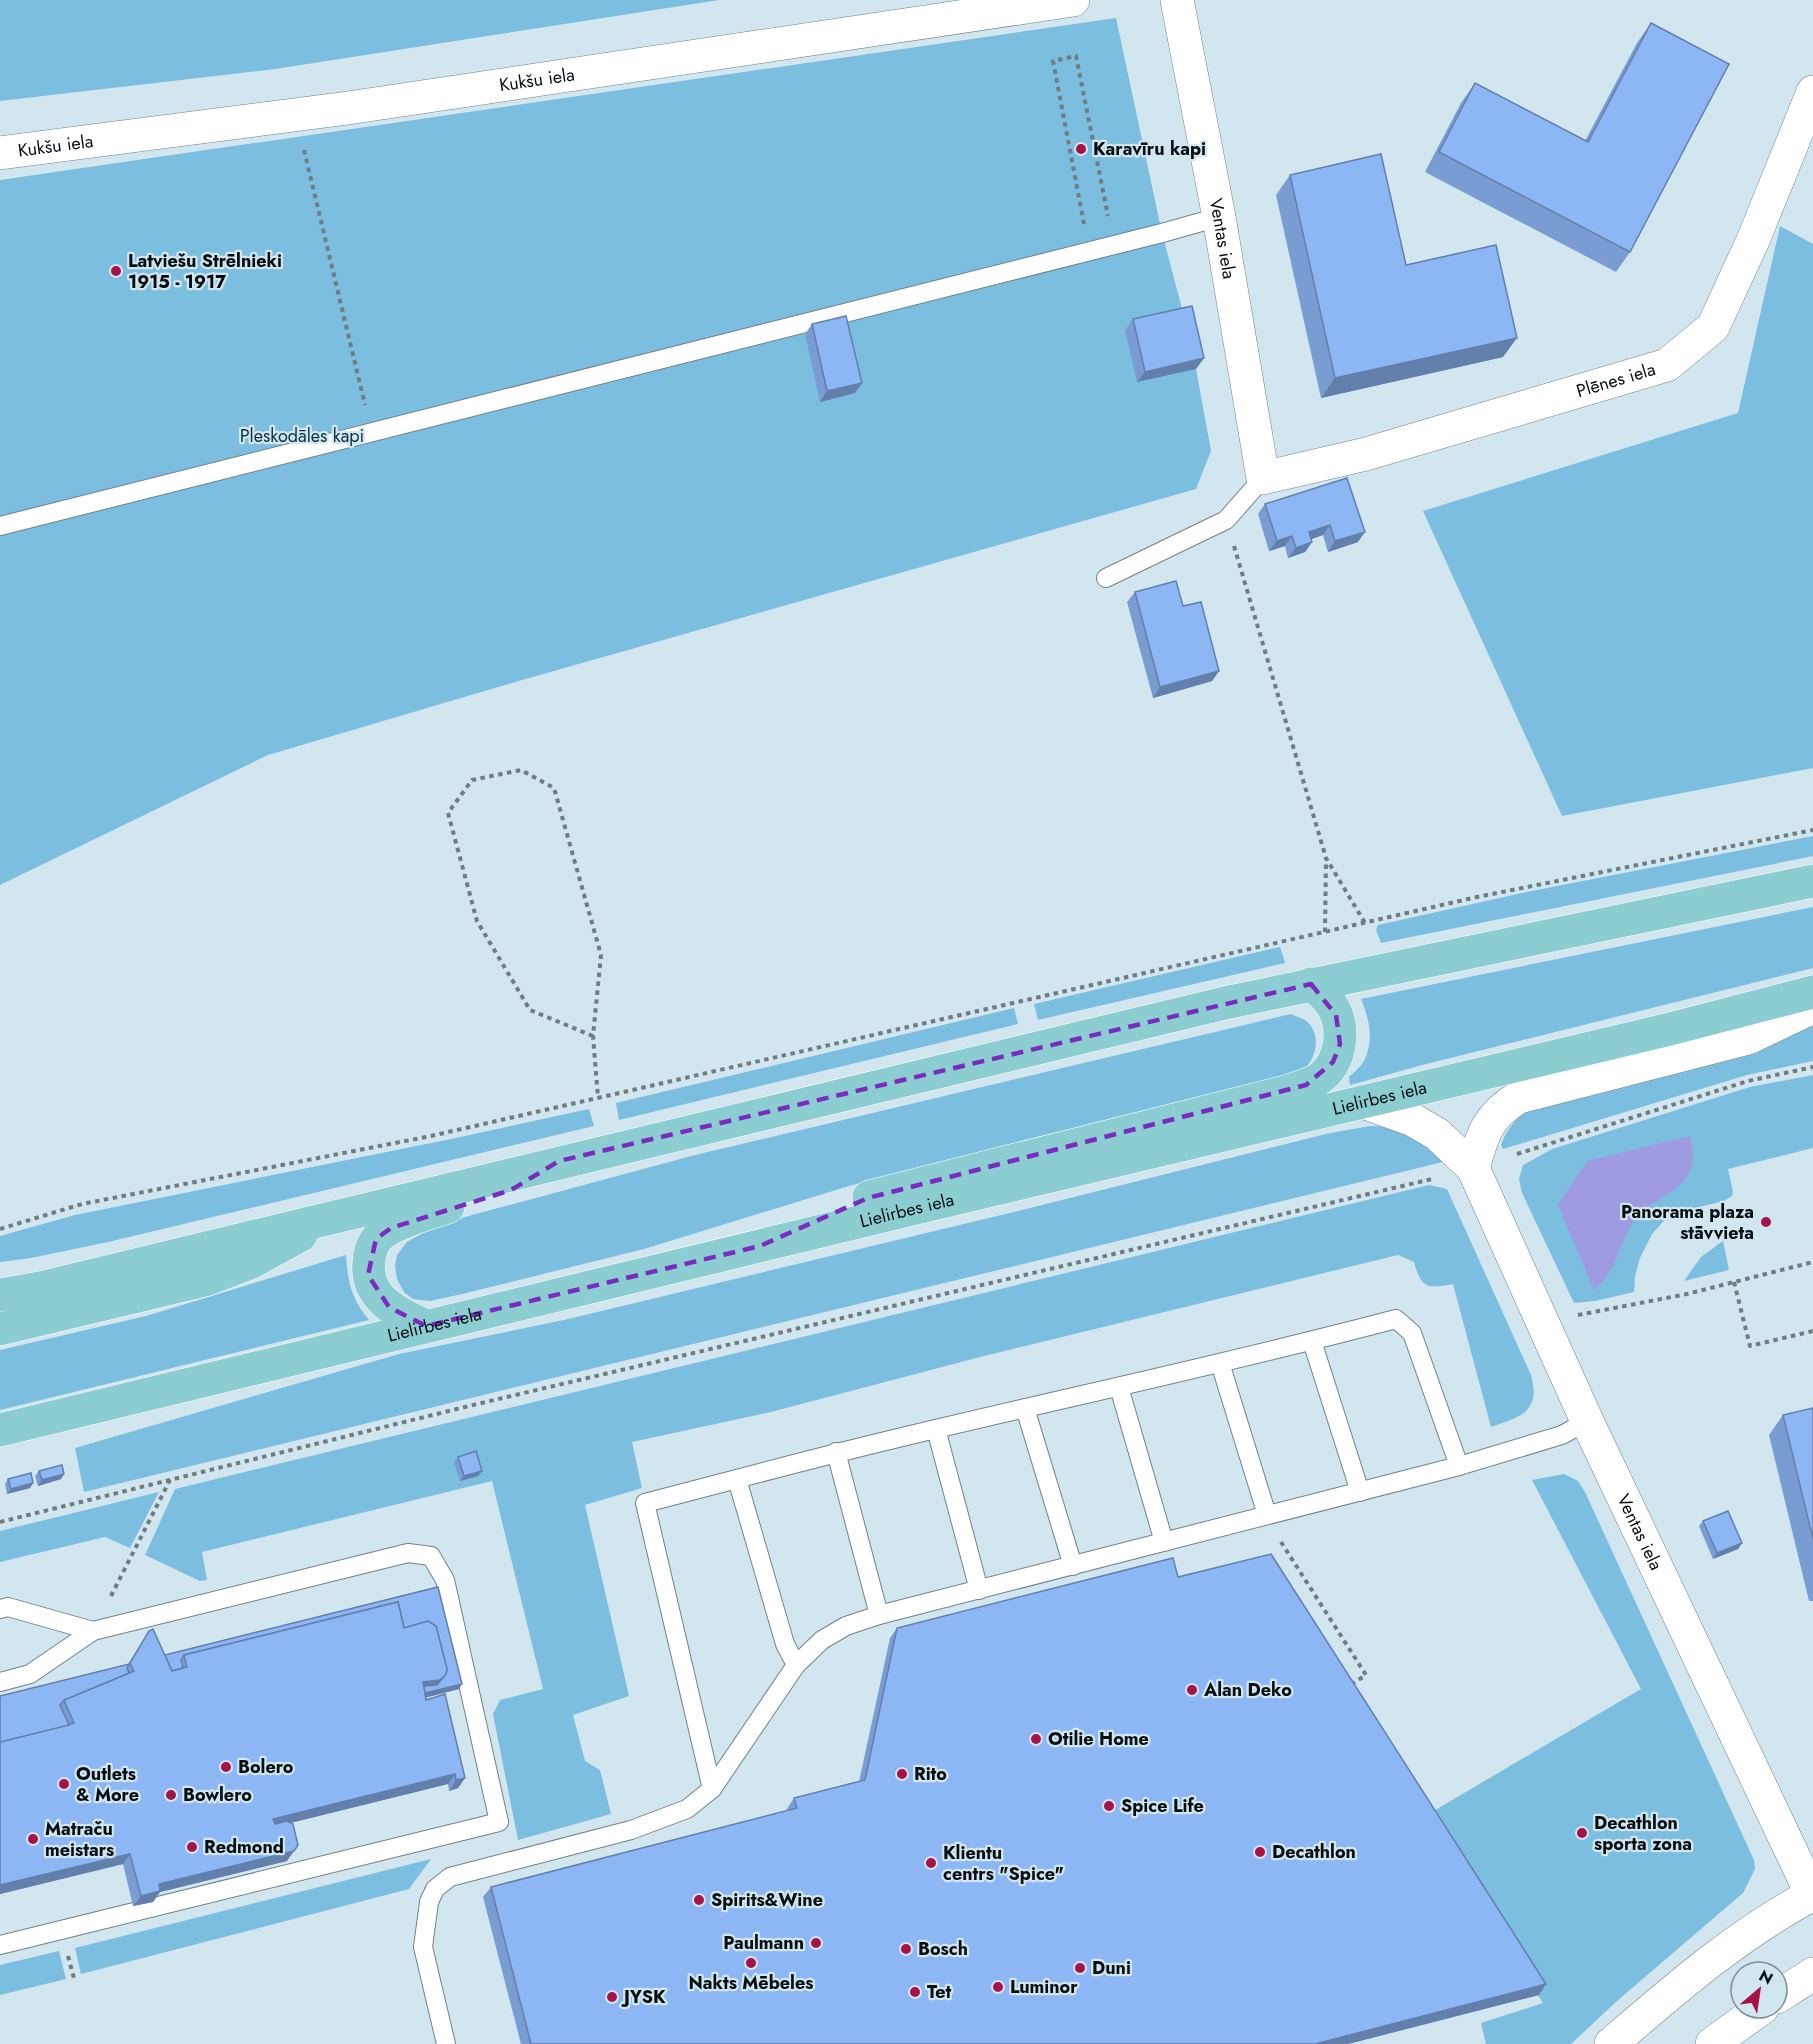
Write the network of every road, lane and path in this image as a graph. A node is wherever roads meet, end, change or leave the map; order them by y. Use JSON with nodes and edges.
{"nodes":[{"id":1,"x":1073,"y":0,"type":"edge"},
{"id":2,"x":1177,"y":0,"type":"edge"},
{"id":3,"x":1813,"y":92,"type":"edge"},
{"id":4,"x":302,"y":144,"type":"dead end"},
{"id":5,"x":0,"y":153,"type":"edge"},
{"id":6,"x":1219,"y":217,"type":"junction"},
{"id":7,"x":1113,"y":245,"type":"junction"},
{"id":8,"x":1089,"y":251,"type":"junction"},
{"id":9,"x":372,"y":432,"type":"junction"},
{"id":10,"x":1263,"y":478,"type":"junction"},
{"id":11,"x":1226,"y":520,"type":"junction"},
{"id":12,"x":0,"y":526,"type":"edge"},
{"id":13,"x":1106,"y":578,"type":"dead end"},
{"id":14,"x":1813,"y":830,"type":"edge"},
{"id":15,"x":1326,"y":858,"type":"junction"},
{"id":16,"x":1813,"y":881,"type":"edge"},
{"id":17,"x":1365,"y":923,"type":"junction"},
{"id":18,"x":1325,"y":932,"type":"junction"},
{"id":19,"x":1311,"y":984,"type":"junction"},
{"id":20,"x":1813,"y":992,"type":"edge"},
{"id":21,"x":1813,"y":1007,"type":"edge"},
{"id":22,"x":593,"y":1036,"type":"junction"},
{"id":23,"x":1813,"y":1067,"type":"edge"},
{"id":24,"x":598,"y":1098,"type":"junction"},
{"id":25,"x":1363,"y":1102,"type":"junction"},
{"id":26,"x":559,"y":1161,"type":"junction"},
{"id":27,"x":1473,"y":1168,"type":"junction"},
{"id":28,"x":339,"y":1214,"type":"junction"},
{"id":29,"x":0,"y":1229,"type":"edge"},
{"id":30,"x":760,"y":1246,"type":"junction"},
{"id":31,"x":1813,"y":1262,"type":"edge"},
{"id":32,"x":1734,"y":1282,"type":"junction"},
{"id":33,"x":0,"y":1283,"type":"edge"},
{"id":34,"x":40,"y":1288,"type":"junction"},
{"id":35,"x":0,"y":1295,"type":"edge"},
{"id":36,"x":1572,"y":1316,"type":"dead end"},
{"id":37,"x":426,"y":1326,"type":"junction"},
{"id":38,"x":0,"y":1329,"type":"edge"},
{"id":39,"x":1813,"y":1331,"type":"edge"},
{"id":40,"x":1312,"y":1341,"type":"junction"},
{"id":41,"x":1220,"y":1363,"type":"junction"},
{"id":42,"x":1119,"y":1387,"type":"junction"},
{"id":43,"x":1025,"y":1408,"type":"junction"},
{"id":44,"x":1587,"y":1421,"type":"junction"},
{"id":45,"x":936,"y":1429,"type":"junction"},
{"id":46,"x":0,"y":1430,"type":"edge"},
{"id":47,"x":836,"y":1452,"type":"junction"},
{"id":48,"x":1459,"y":1466,"type":"junction"},
{"id":49,"x":737,"y":1479,"type":"junction"},
{"id":50,"x":170,"y":1480,"type":"junction"},
{"id":51,"x":1360,"y":1492,"type":"junction"},
{"id":52,"x":1267,"y":1515,"type":"junction"},
{"id":53,"x":0,"y":1522,"type":"edge"},
{"id":54,"x":1275,"y":1534,"type":"dead end"},
{"id":55,"x":1164,"y":1542,"type":"junction"},
{"id":56,"x":1073,"y":1566,"type":"junction"},
{"id":57,"x":979,"y":1590,"type":"junction"},
{"id":58,"x":0,"y":1609,"type":"edge"},
{"id":59,"x":879,"y":1615,"type":"junction"},
{"id":60,"x":93,"y":1631,"type":"junction"},
{"id":61,"x":796,"y":1665,"type":"junction"},
{"id":62,"x":0,"y":1682,"type":"edge"},
{"id":63,"x":1344,"y":1690,"type":"edge"},
{"id":64,"x":712,"y":1789,"type":"junction"},
{"id":65,"x":1813,"y":1895,"type":"edge"},
{"id":66,"x":0,"y":1945,"type":"edge"},
{"id":67,"x":1813,"y":1974,"type":"edge"},
{"id":68,"x":1789,"y":1989,"type":"edge"},
{"id":69,"x":1745,"y":2020,"type":"edge"},
{"id":70,"x":446,"y":2044,"type":"edge"},
{"id":71,"x":1611,"y":2044,"type":"edge"},
{"id":72,"x":1712,"y":2044,"type":"edge"}],
"edges":[{"from":1,"to":5,"type":"street","name":"Kukšu iela"},
{"from":2,"to":6,"type":"street","name":"Ventas iela"},
{"from":3,"to":10,"type":"street","name":"Plēnes iela"},
{"from":4,"to":9,"type":"path"},
{"from":6,"to":7,"type":"lane"},
{"from":6,"to":10,"type":"street","name":"Ventas iela"},
{"from":7,"to":8,"type":"lane"},
{"from":7,"to":8,"type":"path"},
{"from":8,"to":9,"type":"lane"},
{"from":9,"to":12,"type":"lane"},
{"from":10,"to":11,"type":"lane"},
{"from":11,"to":13,"type":"lane"},
{"from":11,"to":15,"type":"path"},
{"from":14,"to":17,"type":"path"},
{"from":15,"to":17,"type":"path"},
{"from":15,"to":18,"type":"path"},
{"from":16,"to":19,"type":"main road"},
{"from":17,"to":18,"type":"path"},
{"from":18,"to":24,"type":"path"},
{"from":19,"to":26,"type":"main road"},
{"from":19,"to":30,"type":"main road"},
{"from":20,"to":25,"type":"main road","name":"Lielirbes iela"},
{"from":21,"to":27,"type":"street"},
{"from":22,"to":22,"type":"path"},
{"from":22,"to":24,"type":"path"},
{"from":23,"to":27,"type":"path"},
{"from":24,"to":29,"type":"path"},
{"from":25,"to":27,"type":"street","name":"Ventas iela"},
{"from":25,"to":30,"type":"main road","name":"Lielirbes iela"},
{"from":26,"to":28,"type":"main road"},
{"from":26,"to":37,"type":"main road"},
{"from":27,"to":44,"type":"street","name":"Ventas iela"},
{"from":27,"to":50,"type":"path"},
{"from":28,"to":34,"type":"main road"},
{"from":28,"to":38,"type":"main road"},
{"from":30,"to":37,"type":"main road","name":"Lielirbes iela"},
{"from":31,"to":32,"type":"path"},
{"from":32,"to":36,"type":"path"},
{"from":32,"to":39,"type":"path"},
{"from":33,"to":34,"type":"street"},
{"from":34,"to":35,"type":"main road"},
{"from":37,"to":46,"type":"main road","name":"Lielirbes iela"},
{"from":40,"to":41,"type":"lane"},
{"from":40,"to":48,"type":"lane"},
{"from":40,"to":51,"type":"lane"},
{"from":41,"to":42,"type":"lane"},
{"from":41,"to":52,"type":"lane"},
{"from":42,"to":43,"type":"lane"},
{"from":42,"to":55,"type":"lane"},
{"from":43,"to":45,"type":"lane"},
{"from":43,"to":56,"type":"lane"},
{"from":44,"to":48,"type":"lane"},
{"from":44,"to":65,"type":"street","name":"Ventas iela"},
{"from":45,"to":47,"type":"lane"},
{"from":45,"to":57,"type":"lane"},
{"from":47,"to":49,"type":"lane"},
{"from":47,"to":59,"type":"lane"},
{"from":48,"to":51,"type":"lane"},
{"from":49,"to":61,"type":"lane"},
{"from":49,"to":64,"type":"lane"},
{"from":50,"to":53,"type":"path"},
{"from":50,"to":60,"type":"path"},
{"from":51,"to":52,"type":"lane"},
{"from":52,"to":55,"type":"lane"},
{"from":54,"to":63,"type":"path"},
{"from":55,"to":56,"type":"lane"},
{"from":56,"to":57,"type":"lane"},
{"from":57,"to":59,"type":"lane"},
{"from":58,"to":60,"type":"lane"},
{"from":59,"to":61,"type":"lane"},
{"from":60,"to":62,"type":"lane"},
{"from":60,"to":66,"type":"lane"},
{"from":61,"to":64,"type":"lane"},
{"from":64,"to":70,"type":"lane"},
{"from":65,"to":71,"type":"street"},
{"from":67,"to":68,"type":"street"},
{"from":69,"to":72,"type":"street"}]}
